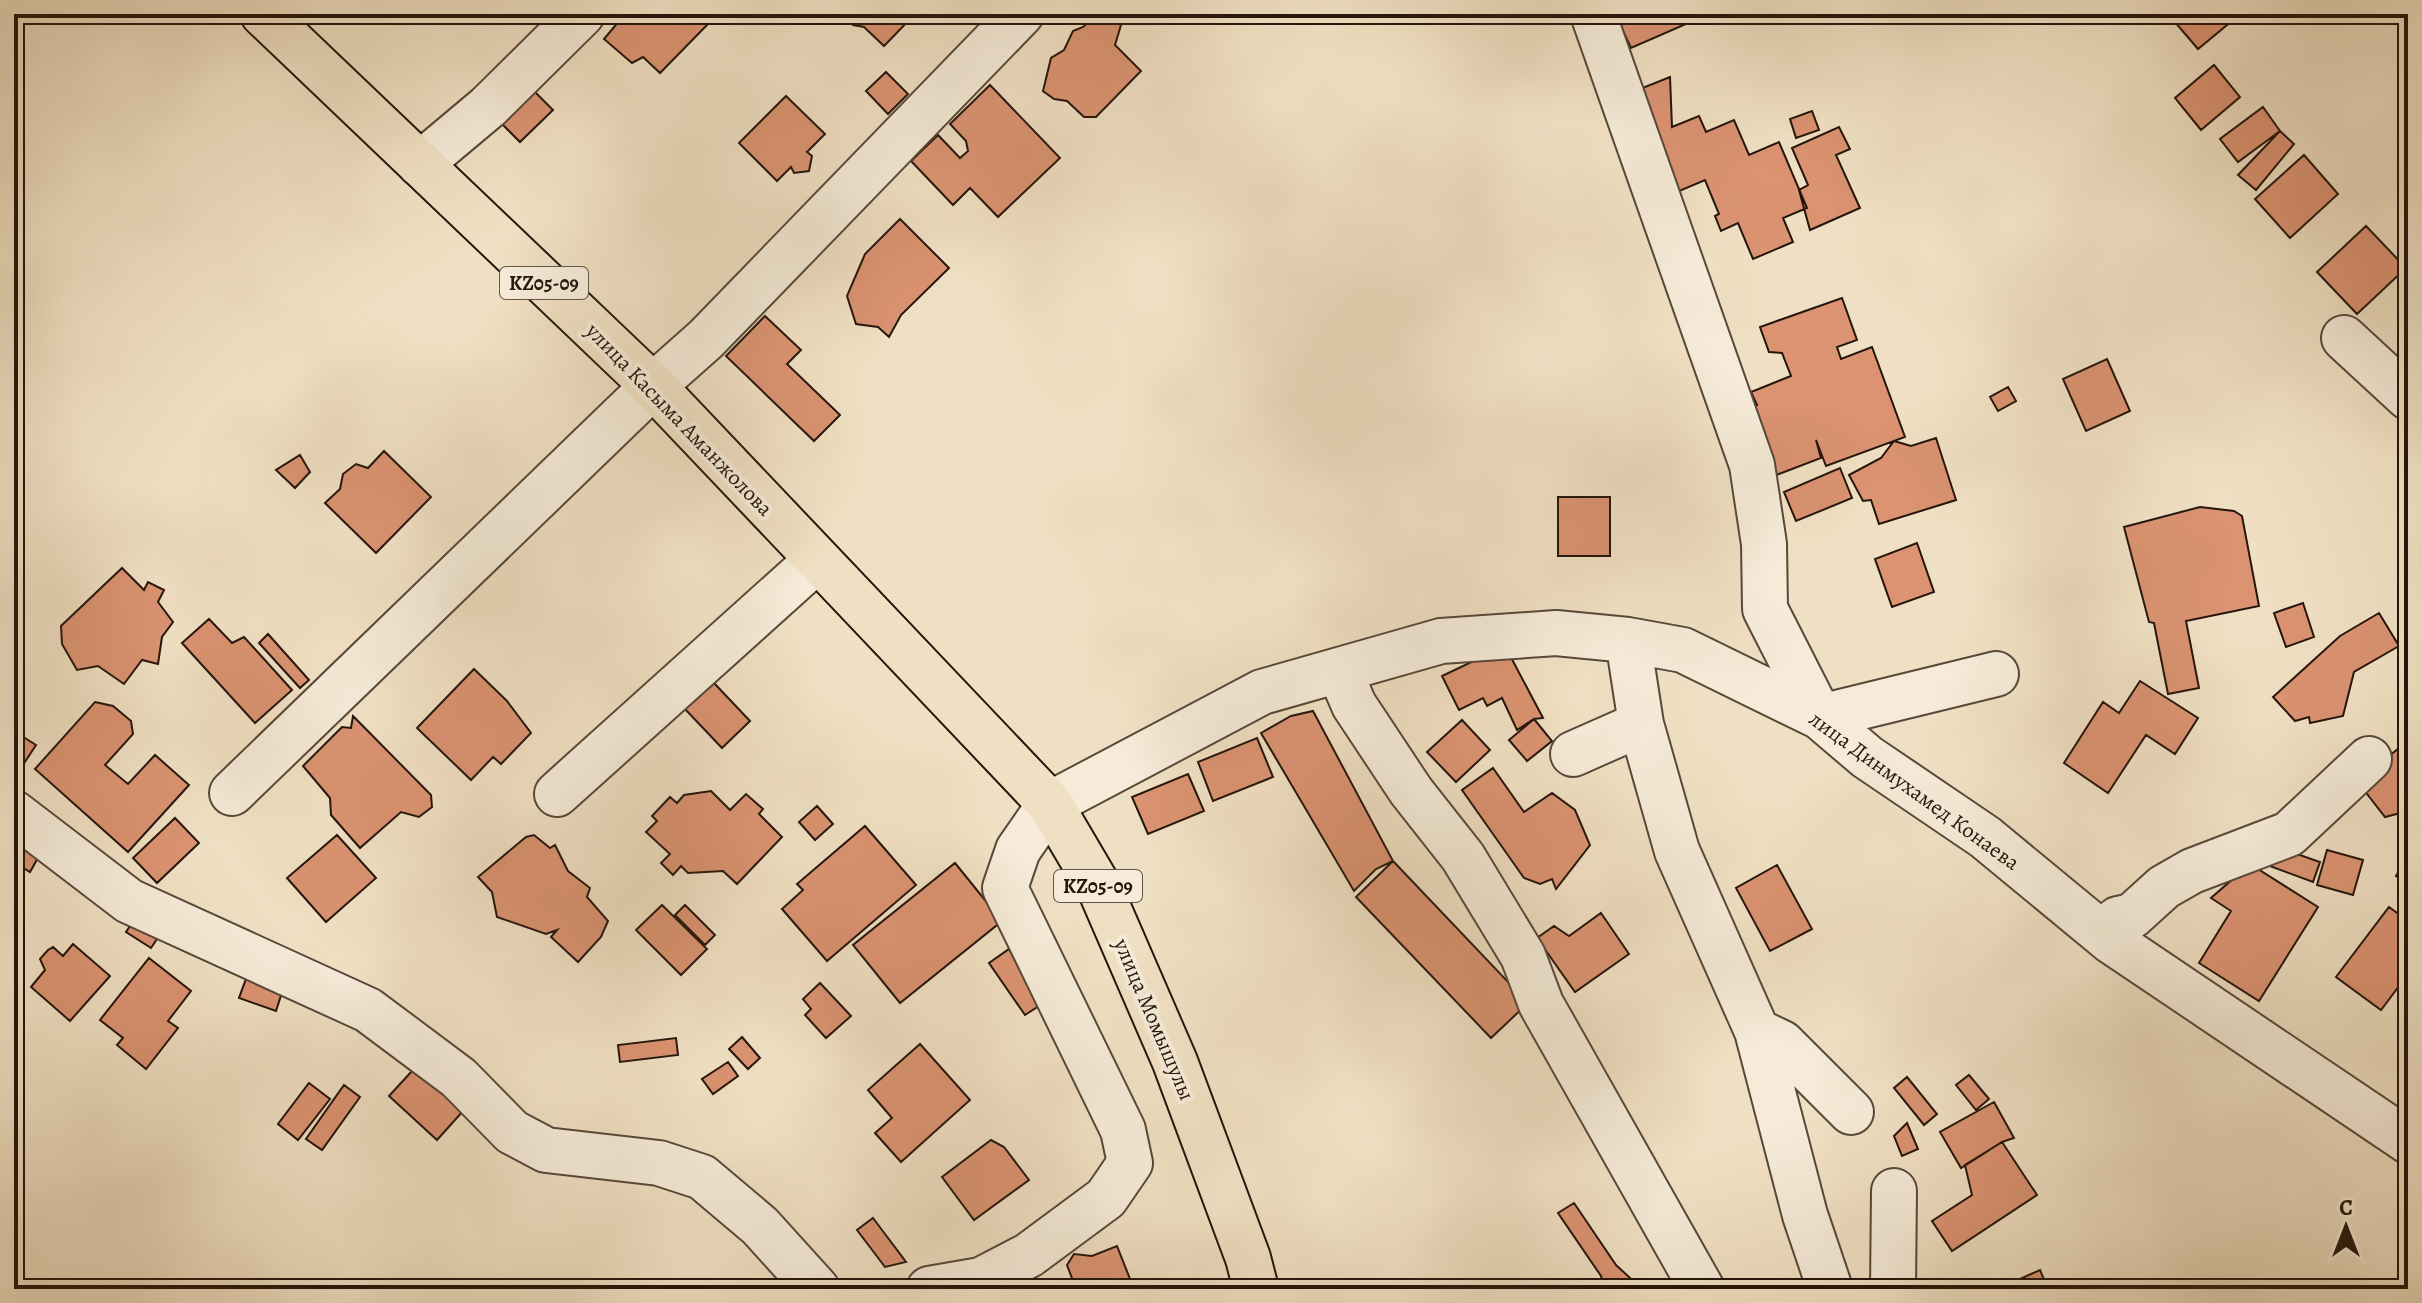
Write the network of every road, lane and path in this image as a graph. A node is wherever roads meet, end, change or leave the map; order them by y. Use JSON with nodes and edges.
{"nodes":[{"id":1,"x":263,"y":14,"type":"edge"},
{"id":2,"x":582,"y":14,"type":"edge"},
{"id":3,"x":1021,"y":14,"type":"edge"},
{"id":4,"x":1593,"y":14,"type":"edge"},
{"id":5,"x":420,"y":164,"type":"junction"},
{"id":6,"x":2344,"y":338,"type":"dead end"},
{"id":7,"x":653,"y":386,"type":"junction"},
{"id":8,"x":2408,"y":397,"type":"edge"},
{"id":9,"x":817,"y":560,"type":"junction"},
{"id":10,"x":1765,"y":609,"type":"junction"},
{"id":11,"x":1628,"y":640,"type":"junction"},
{"id":12,"x":1683,"y":650,"type":"junction"},
{"id":13,"x":1339,"y":670,"type":"junction"},
{"id":14,"x":1996,"y":674,"type":"dead end"},
{"id":15,"x":1820,"y":717,"type":"junction"},
{"id":16,"x":1641,"y":724,"type":"junction"},
{"id":17,"x":1573,"y":754,"type":"dead end"},
{"id":18,"x":2369,"y":759,"type":"dead end"},
{"id":19,"x":232,"y":793,"type":"dead end"},
{"id":20,"x":557,"y":794,"type":"dead end"},
{"id":21,"x":1050,"y":804,"type":"junction"},
{"id":22,"x":14,"y":813,"type":"edge"},
{"id":23,"x":2111,"y":941,"type":"junction"},
{"id":24,"x":1757,"y":1031,"type":"junction"},
{"id":25,"x":1851,"y":1112,"type":"dead end"},
{"id":26,"x":2408,"y":1141,"type":"edge"},
{"id":27,"x":1894,"y":1191,"type":"dead end"},
{"id":28,"x":817,"y":1289,"type":"edge"},
{"id":29,"x":929,"y":1289,"type":"edge"},
{"id":30,"x":1256,"y":1289,"type":"edge"},
{"id":31,"x":1702,"y":1289,"type":"edge"},
{"id":32,"x":1830,"y":1289,"type":"edge"},
{"id":33,"x":1893,"y":1289,"type":"edge"}],
"edges":[{"from":1,"to":5,"type":"main road","name":"улица Касыма Аманжолова","number":"KZ05-09"},
{"from":2,"to":5,"type":"street"},
{"from":3,"to":7,"type":"street"},
{"from":4,"to":10,"type":"street"},
{"from":5,"to":7,"type":"main road","name":"улица Касыма Аманжолова","number":"KZ05-09"},
{"from":6,"to":8,"type":"street"},
{"from":7,"to":9,"type":"main road","name":"улица Касыма Аманжолова","number":"KZ05-09"},
{"from":7,"to":19,"type":"street"},
{"from":9,"to":20,"type":"street"},
{"from":9,"to":21,"type":"main road","name":"улица Момышулы","number":"KZ05-09"},
{"from":10,"to":12,"type":"street"},
{"from":10,"to":15,"type":"street"},
{"from":11,"to":12,"type":"street","name":"лица Динмухамед Конаева"},
{"from":11,"to":13,"type":"street","name":"лица Динмухамед Конаева"},
{"from":11,"to":16,"type":"street"},
{"from":12,"to":15,"type":"street","name":"лица Динмухамед Конаева"},
{"from":13,"to":21,"type":"street","name":"лица Динмухамед Конаева"},
{"from":13,"to":31,"type":"street"},
{"from":14,"to":15,"type":"street"},
{"from":15,"to":23,"type":"street","name":"лица Динмухамед Конаева"},
{"from":16,"to":17,"type":"street"},
{"from":16,"to":24,"type":"street"},
{"from":18,"to":23,"type":"street"},
{"from":21,"to":29,"type":"street"},
{"from":21,"to":30,"type":"main road","name":"улица Момышулы","number":"KZ05-09"},
{"from":22,"to":28,"type":"street"},
{"from":23,"to":26,"type":"street","name":"лица Динмухамед Конаева"},
{"from":24,"to":25,"type":"street"},
{"from":24,"to":32,"type":"street"},
{"from":27,"to":33,"type":"street"}]}
